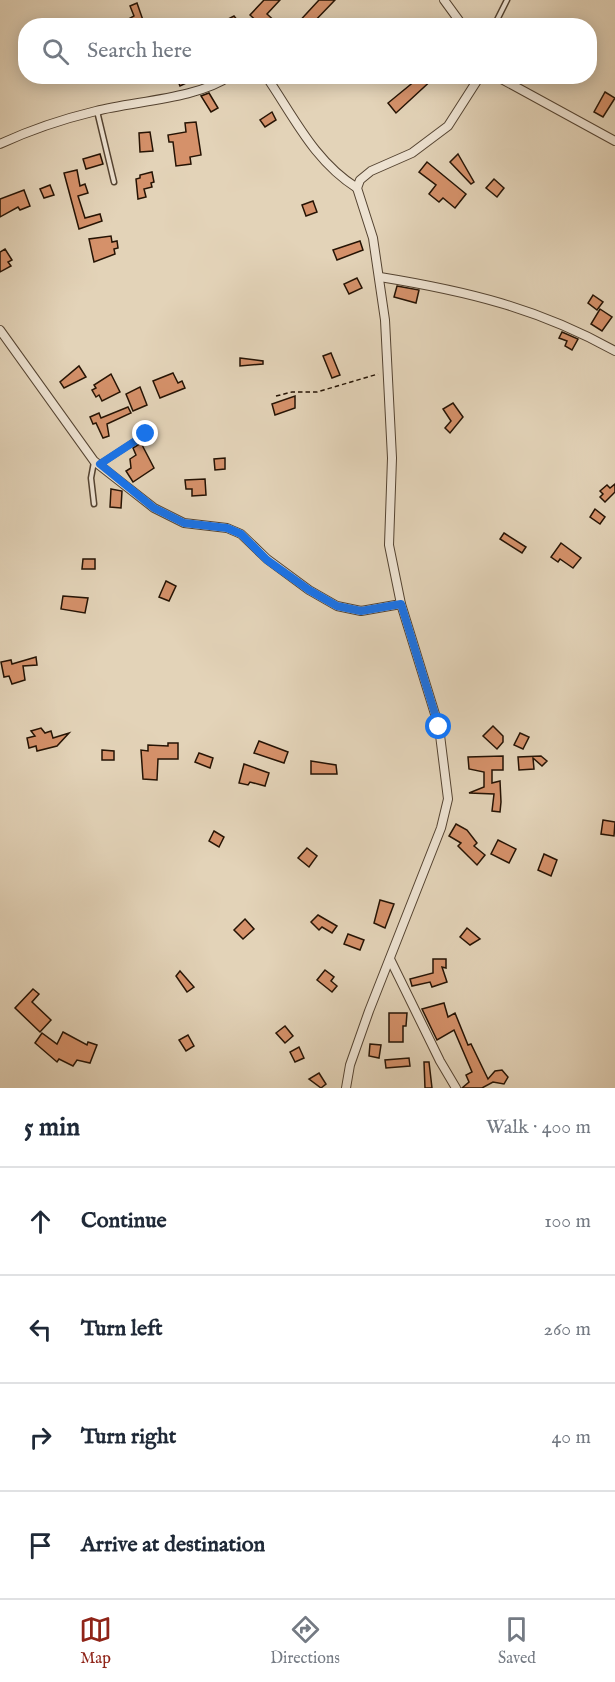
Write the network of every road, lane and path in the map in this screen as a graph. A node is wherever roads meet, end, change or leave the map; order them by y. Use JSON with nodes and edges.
{"nodes":[{"id":1,"x":444,"y":0,"type":"edge"},
{"id":2,"x":507,"y":0,"type":"edge"},
{"id":3,"x":457,"y":18,"type":"edge"},
{"id":4,"x":498,"y":18,"type":"edge"},
{"id":5,"x":207,"y":84,"type":"edge"},
{"id":6,"x":271,"y":84,"type":"edge"},
{"id":7,"x":475,"y":84,"type":"edge"},
{"id":8,"x":511,"y":84,"type":"edge"},
{"id":9,"x":97,"y":110,"type":"junction"},
{"id":10,"x":615,"y":141,"type":"edge"},
{"id":11,"x":0,"y":144,"type":"edge"},
{"id":12,"x":114,"y":182,"type":"dead end"},
{"id":13,"x":357,"y":188,"type":"junction"},
{"id":14,"x":380,"y":277,"type":"junction"},
{"id":15,"x":0,"y":330,"type":"edge"},
{"id":16,"x":615,"y":351,"type":"edge"},
{"id":17,"x":388,"y":371,"type":"junction"},
{"id":18,"x":276,"y":396,"type":"dead end"},
{"id":19,"x":146,"y":434,"type":"dead end"},
{"id":20,"x":97,"y":462,"type":"junction"},
{"id":21,"x":94,"y":504,"type":"dead end"},
{"id":22,"x":401,"y":604,"type":"junction"},
{"id":23,"x":390,"y":959,"type":"junction"},
{"id":24,"x":346,"y":1088,"type":"edge"},
{"id":25,"x":456,"y":1088,"type":"edge"}],
"edges":[{"from":1,"to":3,"type":"street"},
{"from":2,"to":4,"type":"lane"},
{"from":5,"to":9,"type":"street"},
{"from":6,"to":13,"type":"street"},
{"from":7,"to":13,"type":"street"},
{"from":8,"to":10,"type":"street"},
{"from":9,"to":11,"type":"street"},
{"from":9,"to":12,"type":"lane"},
{"from":13,"to":14,"type":"street"},
{"from":14,"to":16,"type":"street"},
{"from":14,"to":17,"type":"street"},
{"from":15,"to":20,"type":"street"},
{"from":17,"to":18,"type":"path"},
{"from":17,"to":22,"type":"street"},
{"from":19,"to":20,"type":"lane"},
{"from":20,"to":21,"type":"lane"},
{"from":20,"to":22,"type":"street"},
{"from":22,"to":23,"type":"street"},
{"from":23,"to":24,"type":"street"},
{"from":23,"to":25,"type":"street"}]}
